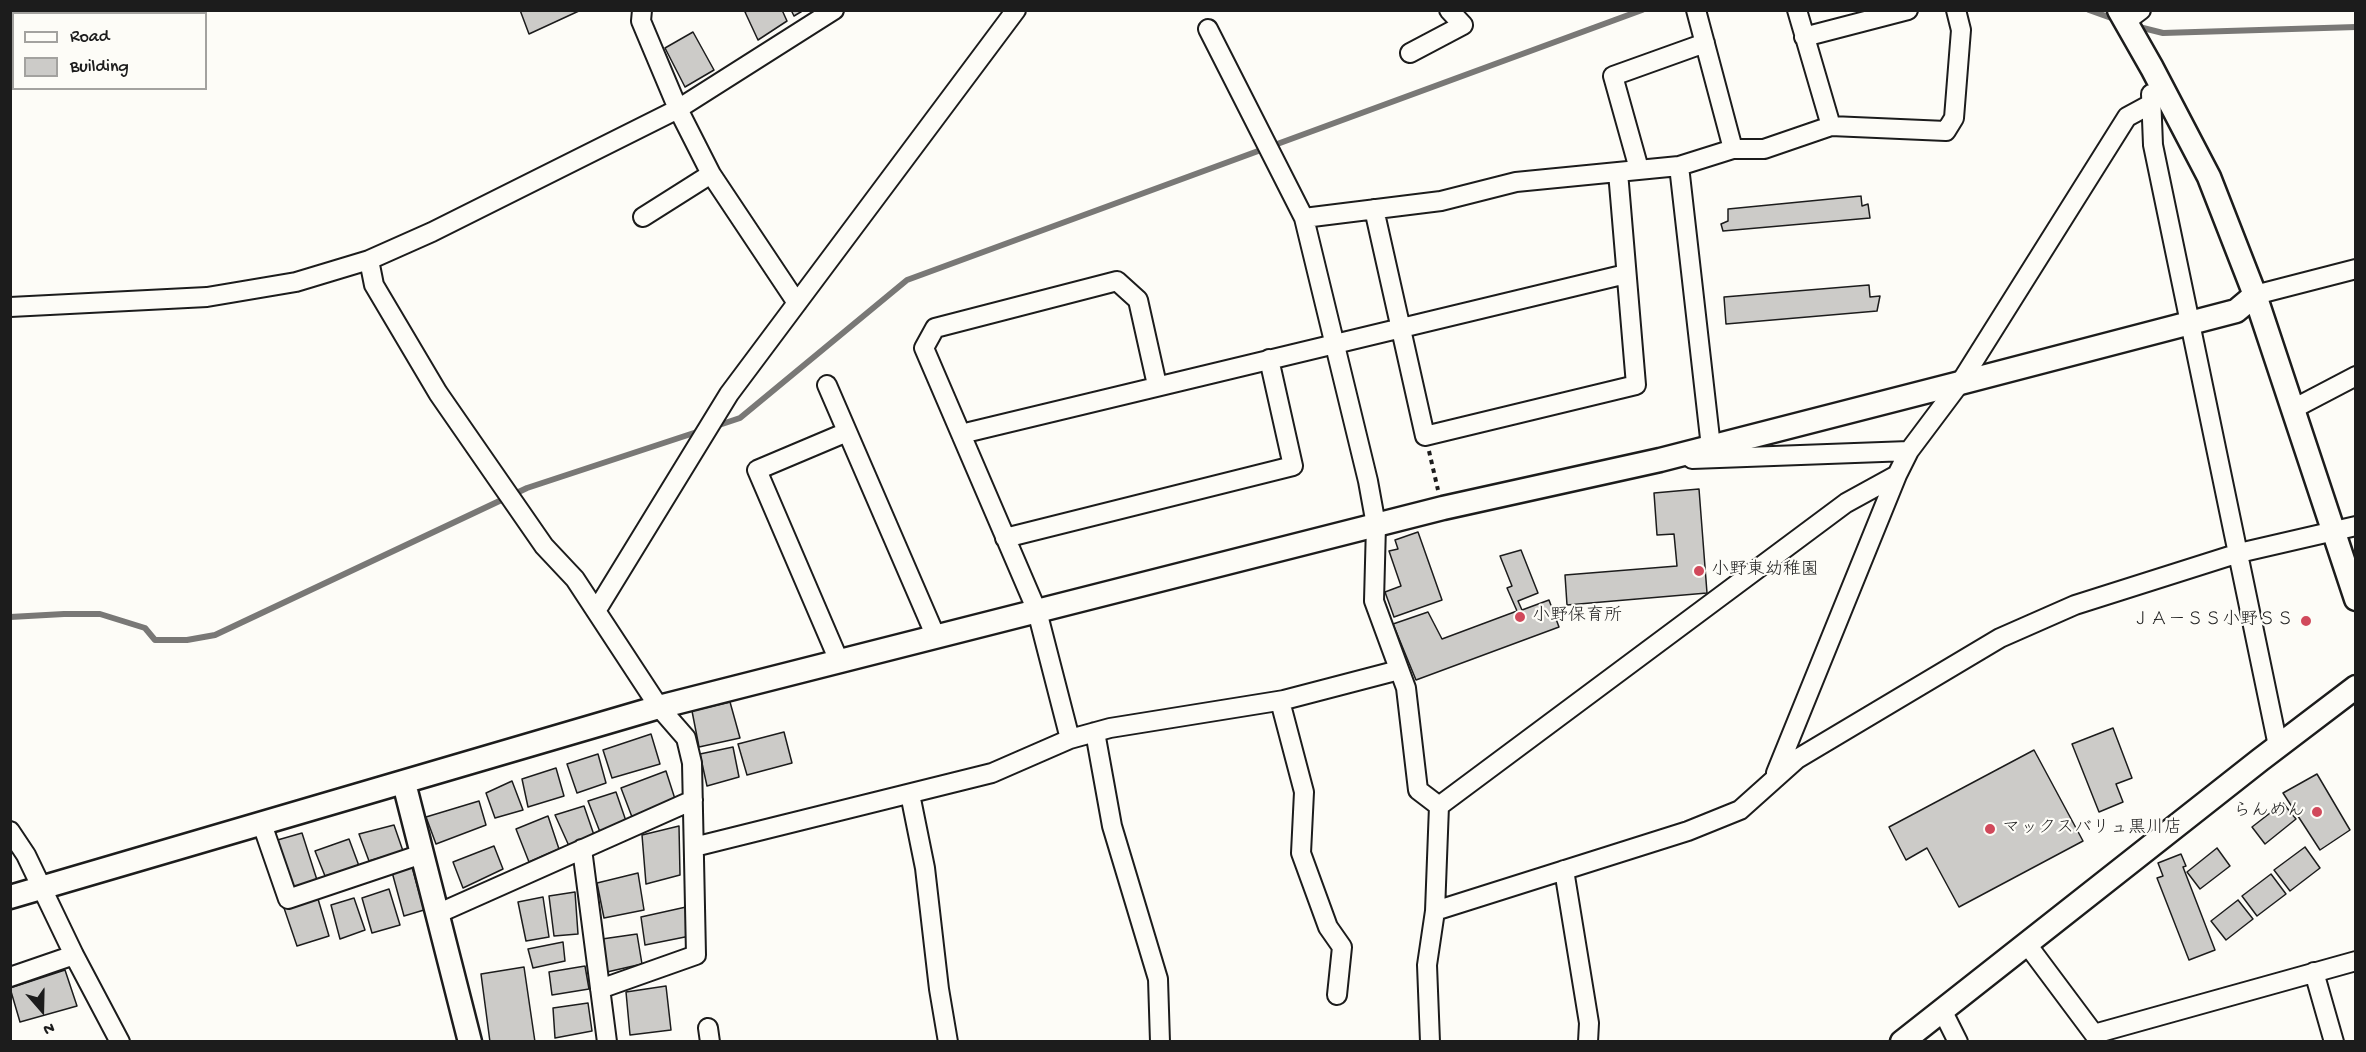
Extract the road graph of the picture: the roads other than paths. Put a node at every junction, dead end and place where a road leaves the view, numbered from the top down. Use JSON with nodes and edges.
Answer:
{"nodes":[{"id":1,"x":642,"y":10,"type":"edge"},
{"id":2,"x":834,"y":10,"type":"edge"},
{"id":3,"x":1016,"y":10,"type":"edge"},
{"id":4,"x":1449,"y":10,"type":"edge"},
{"id":5,"x":1696,"y":10,"type":"edge"},
{"id":6,"x":1797,"y":10,"type":"edge"},
{"id":7,"x":1908,"y":10,"type":"edge"},
{"id":8,"x":1956,"y":10,"type":"edge"},
{"id":9,"x":2128,"y":14,"type":"edge"},
{"id":10,"x":1208,"y":29,"type":"dead end"},
{"id":11,"x":1804,"y":37,"type":"junction"},
{"id":12,"x":1705,"y":44,"type":"junction"},
{"id":13,"x":1410,"y":53,"type":"dead end"},
{"id":14,"x":2152,"y":68,"type":"junction"},
{"id":15,"x":2151,"y":104,"type":"junction"},
{"id":16,"x":678,"y":109,"type":"junction"},
{"id":17,"x":1831,"y":126,"type":"junction"},
{"id":18,"x":1733,"y":149,"type":"junction"},
{"id":19,"x":1679,"y":166,"type":"junction"},
{"id":20,"x":1640,"y":169,"type":"junction"},
{"id":21,"x":1618,"y":172,"type":"junction"},
{"id":22,"x":711,"y":174,"type":"junction"},
{"id":23,"x":1374,"y":209,"type":"junction"},
{"id":24,"x":643,"y":217,"type":"dead end"},
{"id":25,"x":1304,"y":218,"type":"junction"},
{"id":26,"x":369,"y":260,"type":"junction"},
{"id":27,"x":2355,"y":269,"type":"edge"},
{"id":28,"x":1626,"y":274,"type":"junction"},
{"id":29,"x":2255,"y":295,"type":"junction"},
{"id":30,"x":797,"y":303,"type":"junction"},
{"id":31,"x":10,"y":307,"type":"edge"},
{"id":32,"x":2191,"y":323,"type":"junction"},
{"id":33,"x":1401,"y":328,"type":"junction"},
{"id":34,"x":1335,"y":343,"type":"junction"},
{"id":35,"x":1269,"y":359,"type":"junction"},
{"id":36,"x":2355,"y":375,"type":"edge"},
{"id":37,"x":1960,"y":383,"type":"junction"},
{"id":38,"x":827,"y":385,"type":"dead end"},
{"id":39,"x":1157,"y":386,"type":"junction"},
{"id":40,"x":2293,"y":409,"type":"junction"},
{"id":41,"x":847,"y":432,"type":"junction"},
{"id":42,"x":961,"y":434,"type":"junction"},
{"id":43,"x":1711,"y":447,"type":"junction"},
{"id":44,"x":1909,"y":451,"type":"junction"},
{"id":45,"x":1660,"y":460,"type":"junction"},
{"id":46,"x":1897,"y":475,"type":"junction"},
{"id":47,"x":1376,"y":525,"type":"junction"},
{"id":48,"x":2345,"y":529,"type":"edge"},
{"id":49,"x":1005,"y":538,"type":"junction"},
{"id":50,"x":2239,"y":553,"type":"junction"},
{"id":51,"x":2355,"y":599,"type":"edge"},
{"id":52,"x":596,"y":611,"type":"junction"},
{"id":53,"x":1037,"y":611,"type":"junction"},
{"id":54,"x":936,"y":637,"type":"junction"},
{"id":55,"x":839,"y":661,"type":"junction"},
{"id":56,"x":1399,"y":670,"type":"junction"},
{"id":57,"x":2355,"y":687,"type":"edge"},
{"id":58,"x":1280,"y":700,"type":"junction"},
{"id":59,"x":659,"y":707,"type":"junction"},
{"id":60,"x":1095,"y":732,"type":"junction"},
{"id":61,"x":1070,"y":739,"type":"junction"},
{"id":62,"x":2278,"y":746,"type":"junction"},
{"id":63,"x":1773,"y":780,"type":"junction"},
{"id":64,"x":404,"y":783,"type":"junction"},
{"id":65,"x":910,"y":794,"type":"junction"},
{"id":66,"x":693,"y":800,"type":"junction"},
{"id":67,"x":1439,"y":806,"type":"junction"},
{"id":68,"x":262,"y":824,"type":"junction"},
{"id":69,"x":10,"y":831,"type":"edge"},
{"id":70,"x":694,"y":847,"type":"junction"},
{"id":71,"x":582,"y":849,"type":"junction"},
{"id":72,"x":422,"y":854,"type":"junction"},
{"id":73,"x":1564,"y":870,"type":"junction"},
{"id":74,"x":41,"y":888,"type":"junction"},
{"id":75,"x":10,"y":897,"type":"edge"},
{"id":76,"x":1435,"y":911,"type":"junction"},
{"id":77,"x":437,"y":914,"type":"junction"},
{"id":78,"x":2026,"y":943,"type":"junction"},
{"id":79,"x":74,"y":955,"type":"junction"},
{"id":80,"x":2355,"y":961,"type":"edge"},
{"id":81,"x":2314,"y":972,"type":"junction"},
{"id":82,"x":10,"y":977,"type":"edge"},
{"id":83,"x":600,"y":989,"type":"junction"},
{"id":84,"x":1337,"y":995,"type":"dead end"},
{"id":85,"x":1942,"y":1010,"type":"junction"},
{"id":86,"x":2095,"y":1038,"type":"edge"},
{"id":87,"x":120,"y":1041,"type":"edge"},
{"id":88,"x":470,"y":1041,"type":"edge"},
{"id":89,"x":607,"y":1041,"type":"edge"},
{"id":90,"x":948,"y":1041,"type":"edge"},
{"id":91,"x":1160,"y":1041,"type":"edge"},
{"id":92,"x":1430,"y":1041,"type":"edge"},
{"id":93,"x":1588,"y":1041,"type":"edge"},
{"id":94,"x":1902,"y":1041,"type":"edge"},
{"id":95,"x":1958,"y":1041,"type":"edge"},
{"id":96,"x":2334,"y":1041,"type":"edge"}],
"edges":[{"from":1,"to":16,"type":"street"},
{"from":2,"to":16,"type":"street"},
{"from":3,"to":30,"type":"street"},
{"from":4,"to":13,"type":"street"},
{"from":5,"to":12,"type":"street"},
{"from":6,"to":11,"type":"street"},
{"from":7,"to":11,"type":"street"},
{"from":8,"to":17,"type":"street"},
{"from":9,"to":14,"type":"street"},
{"from":10,"to":25,"type":"street"},
{"from":11,"to":17,"type":"street"},
{"from":12,"to":18,"type":"street"},
{"from":12,"to":20,"type":"street"},
{"from":14,"to":15,"type":"street"},
{"from":14,"to":29,"type":"street"},
{"from":15,"to":32,"type":"street"},
{"from":15,"to":37,"type":"street"},
{"from":16,"to":22,"type":"street"},
{"from":16,"to":26,"type":"street"},
{"from":17,"to":18,"type":"street"},
{"from":18,"to":19,"type":"street"},
{"from":19,"to":20,"type":"street"},
{"from":19,"to":43,"type":"street"},
{"from":20,"to":21,"type":"street"},
{"from":21,"to":23,"type":"street"},
{"from":21,"to":28,"type":"street"},
{"from":22,"to":24,"type":"street"},
{"from":22,"to":30,"type":"street"},
{"from":23,"to":25,"type":"street"},
{"from":23,"to":33,"type":"street"},
{"from":25,"to":34,"type":"street"},
{"from":26,"to":31,"type":"street"},
{"from":26,"to":52,"type":"street"},
{"from":27,"to":29,"type":"street"},
{"from":28,"to":33,"type":"street"},
{"from":28,"to":33,"type":"street"},
{"from":29,"to":32,"type":"street"},
{"from":29,"to":40,"type":"street"},
{"from":30,"to":52,"type":"street"},
{"from":32,"to":37,"type":"street"},
{"from":32,"to":50,"type":"street"},
{"from":33,"to":34,"type":"street"},
{"from":34,"to":35,"type":"street"},
{"from":34,"to":47,"type":"street"},
{"from":35,"to":39,"type":"street"},
{"from":35,"to":49,"type":"street"},
{"from":36,"to":40,"type":"street"},
{"from":37,"to":43,"type":"street"},
{"from":37,"to":44,"type":"street"},
{"from":38,"to":41,"type":"street"},
{"from":39,"to":42,"type":"street"},
{"from":39,"to":42,"type":"street"},
{"from":40,"to":48,"type":"street"},
{"from":41,"to":54,"type":"street"},
{"from":41,"to":55,"type":"street"},
{"from":42,"to":49,"type":"street"},
{"from":43,"to":45,"type":"street"},
{"from":44,"to":45,"type":"street"},
{"from":44,"to":46,"type":"street"},
{"from":45,"to":47,"type":"street"},
{"from":46,"to":63,"type":"street"},
{"from":46,"to":67,"type":"street"},
{"from":47,"to":53,"type":"street"},
{"from":47,"to":56,"type":"street"},
{"from":48,"to":50,"type":"street"},
{"from":48,"to":51,"type":"street"},
{"from":49,"to":53,"type":"street"},
{"from":50,"to":62,"type":"street"},
{"from":50,"to":63,"type":"street"},
{"from":52,"to":59,"type":"street"},
{"from":53,"to":54,"type":"street"},
{"from":53,"to":61,"type":"street"},
{"from":54,"to":55,"type":"street"},
{"from":55,"to":59,"type":"street"},
{"from":56,"to":58,"type":"street"},
{"from":56,"to":67,"type":"street"},
{"from":57,"to":62,"type":"street"},
{"from":58,"to":60,"type":"street"},
{"from":58,"to":84,"type":"street"},
{"from":59,"to":64,"type":"street"},
{"from":59,"to":66,"type":"street"},
{"from":60,"to":61,"type":"street"},
{"from":60,"to":91,"type":"street"},
{"from":61,"to":65,"type":"street"},
{"from":62,"to":78,"type":"street"},
{"from":63,"to":73,"type":"street"},
{"from":64,"to":68,"type":"street"},
{"from":64,"to":72,"type":"street"},
{"from":65,"to":70,"type":"street"},
{"from":65,"to":90,"type":"street"},
{"from":66,"to":70,"type":"street"},
{"from":66,"to":71,"type":"street"},
{"from":67,"to":76,"type":"street"},
{"from":68,"to":72,"type":"street"},
{"from":68,"to":74,"type":"street"},
{"from":69,"to":74,"type":"street"},
{"from":70,"to":83,"type":"street"},
{"from":71,"to":77,"type":"street"},
{"from":71,"to":83,"type":"street"},
{"from":72,"to":77,"type":"street"},
{"from":73,"to":76,"type":"street"},
{"from":73,"to":93,"type":"street"},
{"from":74,"to":75,"type":"street"},
{"from":74,"to":79,"type":"street"},
{"from":76,"to":92,"type":"street"},
{"from":77,"to":88,"type":"street"},
{"from":78,"to":85,"type":"street"},
{"from":78,"to":86,"type":"street"},
{"from":79,"to":82,"type":"street"},
{"from":79,"to":87,"type":"street"},
{"from":80,"to":81,"type":"street"},
{"from":81,"to":86,"type":"street"},
{"from":81,"to":96,"type":"street"},
{"from":83,"to":89,"type":"street"},
{"from":85,"to":94,"type":"street"},
{"from":85,"to":95,"type":"street"}]}
